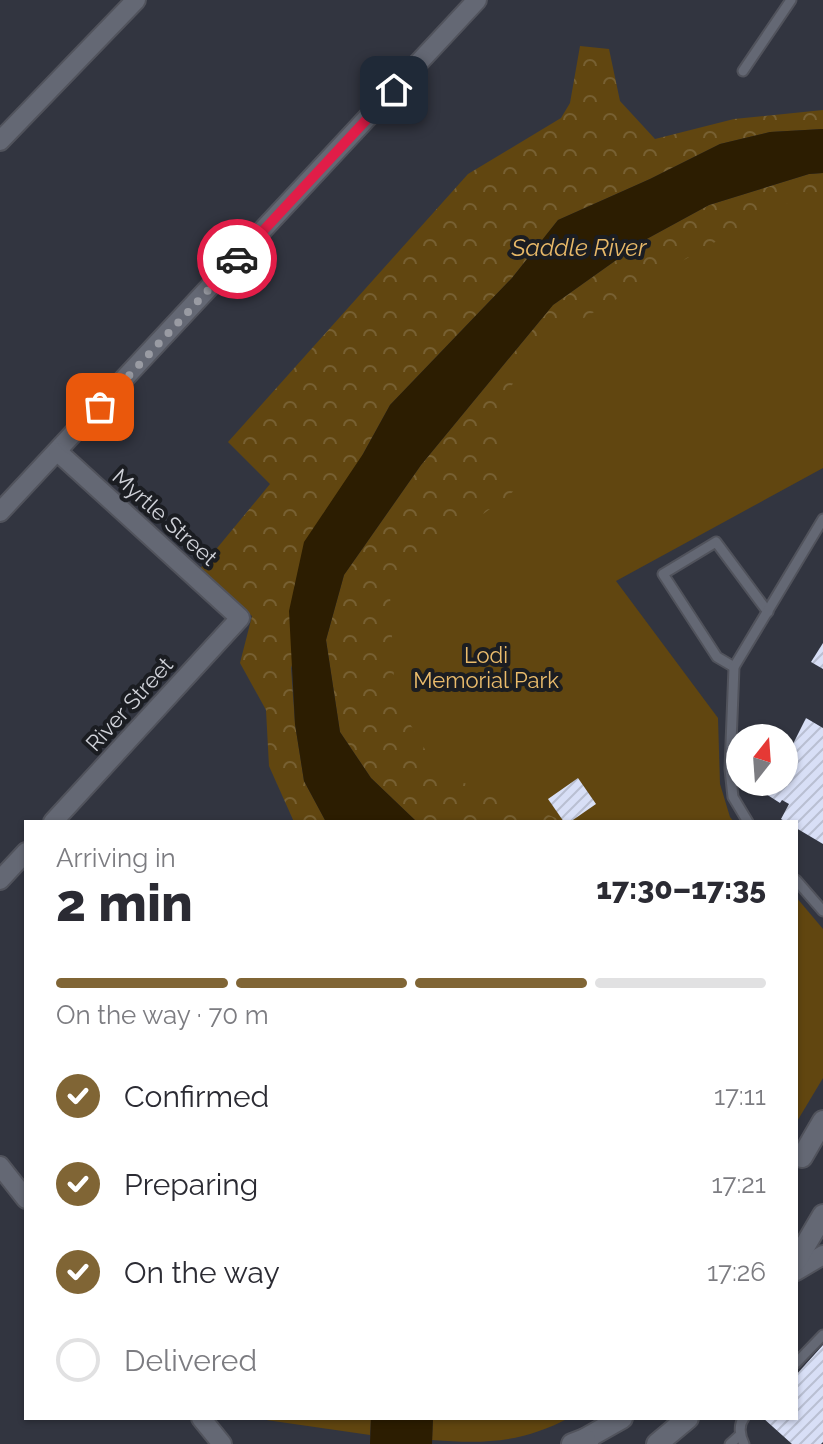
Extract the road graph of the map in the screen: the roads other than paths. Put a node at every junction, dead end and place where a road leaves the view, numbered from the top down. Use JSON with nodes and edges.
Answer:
{"nodes":[{"id":1,"x":136,"y":0,"type":"edge"},
{"id":2,"x":477,"y":0,"type":"edge"},
{"id":3,"x":791,"y":0,"type":"edge"},
{"id":4,"x":743,"y":71,"type":"dead end"},
{"id":5,"x":0,"y":141,"type":"edge"},
{"id":6,"x":58,"y":452,"type":"junction"},
{"id":7,"x":0,"y":512,"type":"edge"},
{"id":8,"x":823,"y":519,"type":"edge"},
{"id":9,"x":768,"y":612,"type":"junction"},
{"id":10,"x":240,"y":618,"type":"joint"},
{"id":11,"x":734,"y":667,"type":"junction"},
{"id":12,"x":55,"y":820,"type":"edge"},
{"id":13,"x":747,"y":820,"type":"edge"},
{"id":14,"x":24,"y":854,"type":"edge"},
{"id":15,"x":0,"y":880,"type":"edge"},
{"id":16,"x":798,"y":882,"type":"edge"},
{"id":17,"x":823,"y":911,"type":"edge"},
{"id":18,"x":823,"y":1121,"type":"edge"},
{"id":19,"x":799,"y":1162,"type":"edge"},
{"id":20,"x":0,"y":1166,"type":"edge"},
{"id":21,"x":24,"y":1196,"type":"edge"},
{"id":22,"x":823,"y":1215,"type":"edge"},
{"id":23,"x":823,"y":1255,"type":"edge"},
{"id":24,"x":798,"y":1258,"type":"edge"},
{"id":25,"x":798,"y":1270,"type":"edge"},
{"id":26,"x":823,"y":1335,"type":"edge"},
{"id":27,"x":798,"y":1361,"type":"edge"},
{"id":28,"x":203,"y":1420,"type":"edge"},
{"id":29,"x":619,"y":1420,"type":"edge"},
{"id":30,"x":686,"y":1420,"type":"edge"},
{"id":31,"x":742,"y":1439,"type":"edge"},
{"id":32,"x":582,"y":1442,"type":"edge"},
{"id":33,"x":222,"y":1444,"type":"edge"},
{"id":34,"x":657,"y":1444,"type":"edge"},
{"id":35,"x":730,"y":1444,"type":"edge"}],
"edges":[{"from":1,"to":5,"type":"street"},
{"from":2,"to":6,"type":"street"},
{"from":3,"to":4,"type":"lane"},
{"from":6,"to":7,"type":"street"},
{"from":6,"to":10,"type":"street","name":"Myrtle Street"},
{"from":8,"to":9,"type":"lane"},
{"from":9,"to":11,"type":"lane"},
{"from":9,"to":11,"type":"lane"},
{"from":10,"to":12,"type":"street","name":"River Street"},
{"from":11,"to":13,"type":"lane"},
{"from":14,"to":15,"type":"street"},
{"from":16,"to":17,"type":"lane"},
{"from":18,"to":19,"type":"main road"},
{"from":20,"to":21,"type":"street"},
{"from":22,"to":24,"type":"main road"},
{"from":23,"to":25,"type":"street"},
{"from":26,"to":27,"type":"lane"},
{"from":28,"to":33,"type":"street"},
{"from":29,"to":32,"type":"main road"},
{"from":30,"to":34,"type":"main road"},
{"from":31,"to":35,"type":"lane"}]}
